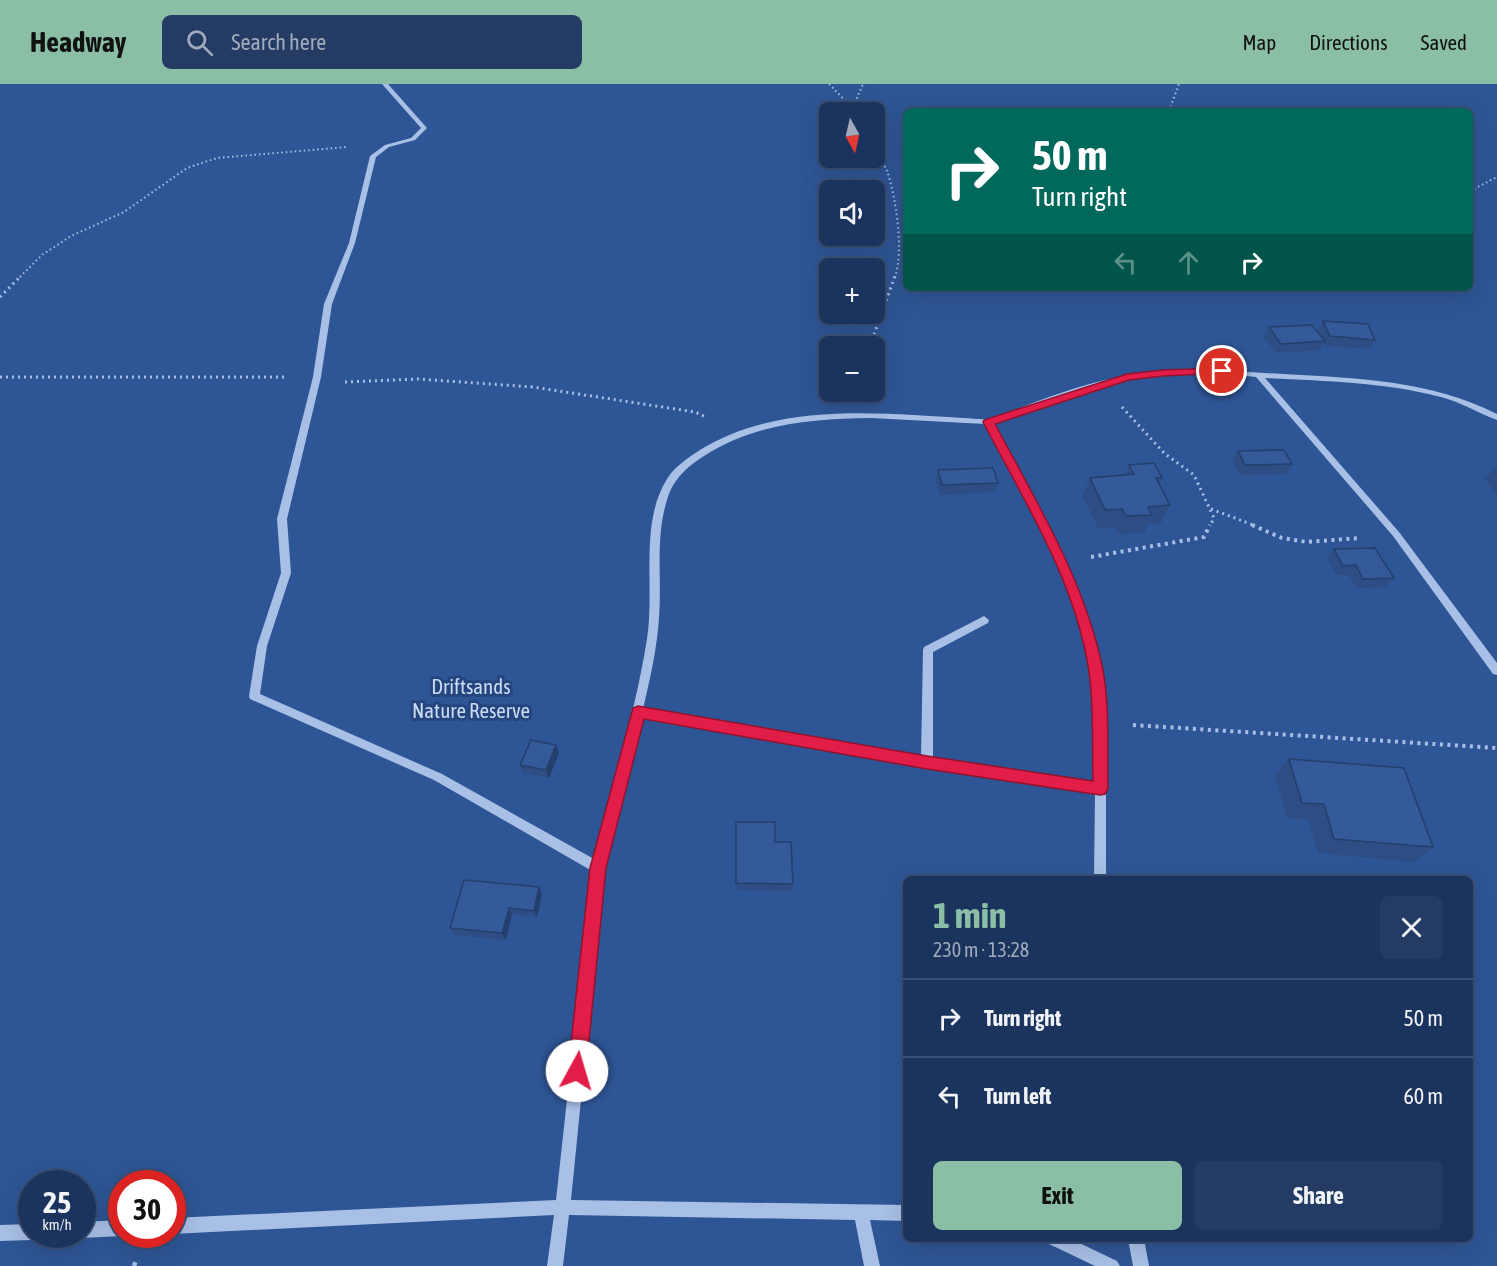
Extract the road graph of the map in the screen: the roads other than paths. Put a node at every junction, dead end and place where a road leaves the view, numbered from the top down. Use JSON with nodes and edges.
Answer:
{"nodes":[{"id":1,"x":385,"y":84,"type":"edge"},
{"id":2,"x":1258,"y":375,"type":"junction"},
{"id":3,"x":1497,"y":417,"type":"edge"},
{"id":4,"x":988,"y":422,"type":"junction"},
{"id":5,"x":984,"y":620,"type":"dead end"},
{"id":6,"x":1497,"y":671,"type":"edge"},
{"id":7,"x":638,"y":712,"type":"junction"},
{"id":8,"x":927,"y":763,"type":"junction"},
{"id":9,"x":1100,"y":789,"type":"junction"},
{"id":10,"x":598,"y":868,"type":"junction"},
{"id":11,"x":1100,"y":876,"type":"edge"},
{"id":12,"x":563,"y":1207,"type":"junction"},
{"id":13,"x":861,"y":1211,"type":"junction"},
{"id":14,"x":903,"y":1213,"type":"edge"},
{"id":15,"x":186,"y":1225,"type":"edge"},
{"id":16,"x":18,"y":1232,"type":"edge"},
{"id":17,"x":0,"y":1233,"type":"edge"},
{"id":18,"x":1060,"y":1242,"type":"edge"},
{"id":19,"x":1137,"y":1242,"type":"edge"},
{"id":20,"x":555,"y":1266,"type":"edge"},
{"id":21,"x":872,"y":1266,"type":"edge"},
{"id":22,"x":1112,"y":1266,"type":"edge"},
{"id":23,"x":1141,"y":1266,"type":"edge"}],
"edges":[{"from":1,"to":10,"type":"street"},
{"from":2,"to":3,"type":"street"},
{"from":2,"to":4,"type":"street"},
{"from":2,"to":6,"type":"street"},
{"from":4,"to":7,"type":"street"},
{"from":4,"to":9,"type":"street"},
{"from":5,"to":8,"type":"street"},
{"from":7,"to":8,"type":"street"},
{"from":7,"to":10,"type":"street"},
{"from":8,"to":9,"type":"street"},
{"from":9,"to":11,"type":"street"},
{"from":10,"to":12,"type":"street"},
{"from":12,"to":13,"type":"street"},
{"from":12,"to":15,"type":"street"},
{"from":12,"to":20,"type":"street"},
{"from":13,"to":14,"type":"street"},
{"from":13,"to":21,"type":"street"},
{"from":16,"to":17,"type":"street"},
{"from":18,"to":22,"type":"street"},
{"from":19,"to":23,"type":"street"}]}
